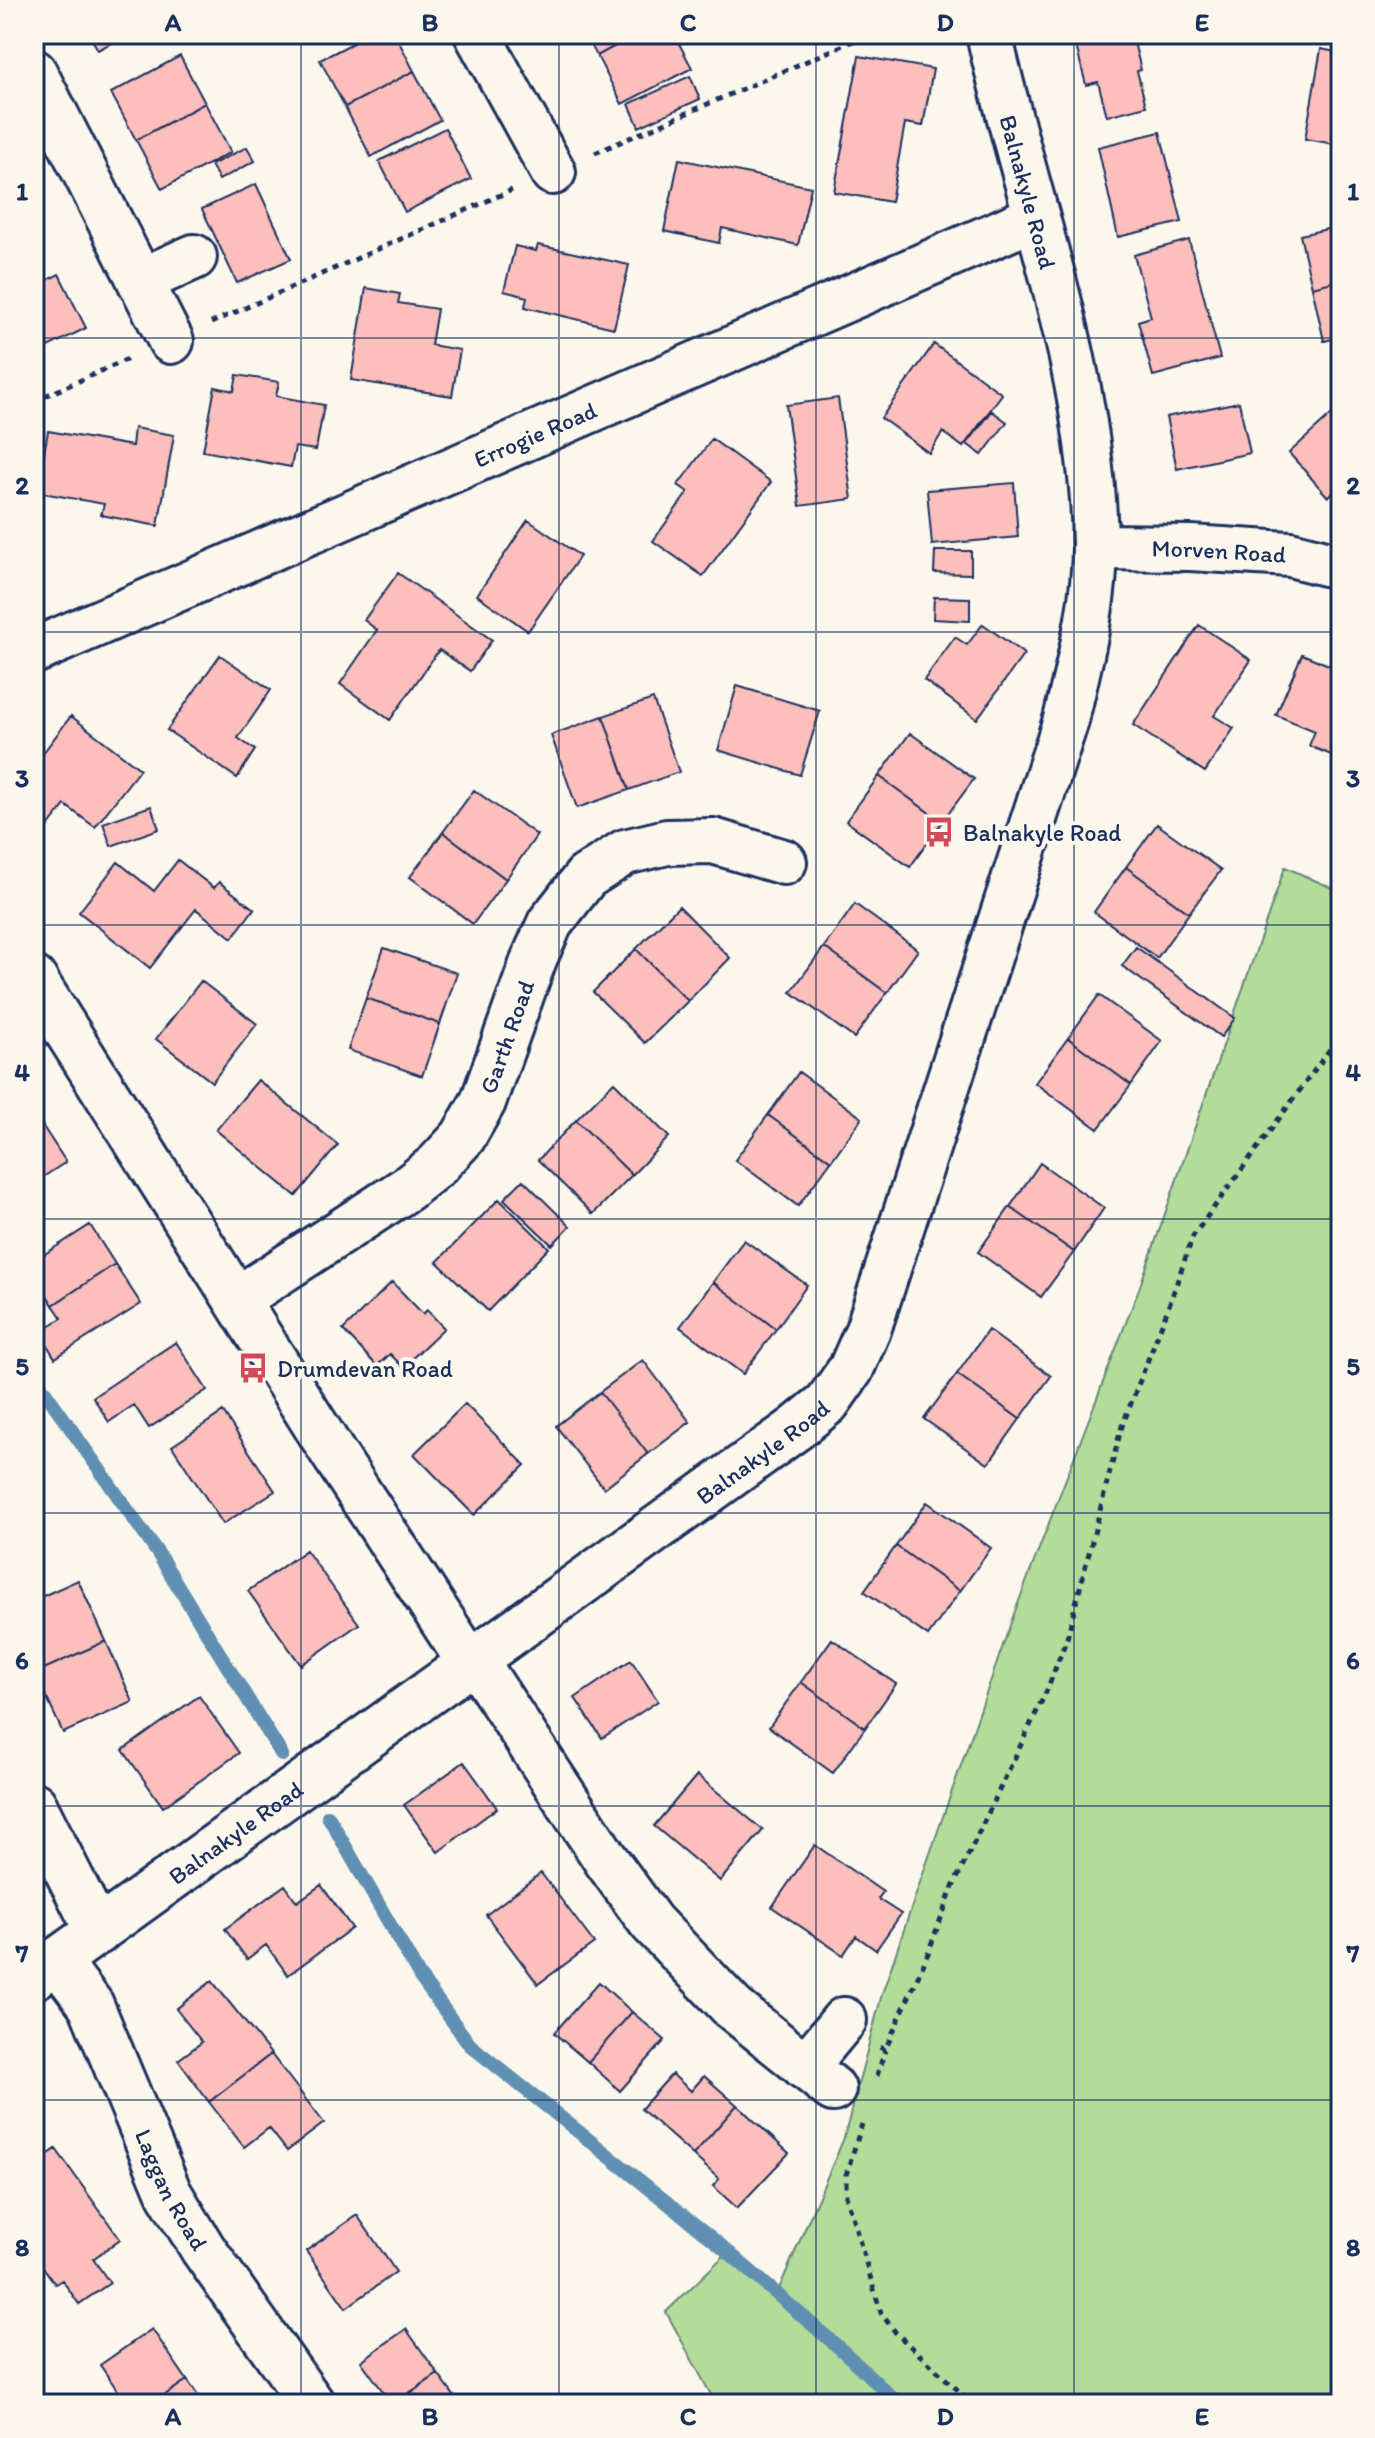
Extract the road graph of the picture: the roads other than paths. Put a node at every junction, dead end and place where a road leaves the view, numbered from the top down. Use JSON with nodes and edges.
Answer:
{"nodes":[{"id":1,"x":477,"y":34,"type":"edge"},
{"id":2,"x":989,"y":34,"type":"edge"},
{"id":3,"x":34,"y":72,"type":"edge"},
{"id":4,"x":553,"y":172,"type":"road end"},
{"id":5,"x":1036,"y":217,"type":"junction"},
{"id":6,"x":194,"y":257,"type":"dead end"},
{"id":7,"x":140,"y":281,"type":"junction"},
{"id":8,"x":171,"y":341,"type":"road end"},
{"id":9,"x":1095,"y":547,"type":"junction"},
{"id":10,"x":1341,"y":567,"type":"edge"},
{"id":11,"x":34,"y":651,"type":"edge"},
{"id":12,"x":784,"y":862,"type":"dead end"},
{"id":13,"x":34,"y":979,"type":"edge"},
{"id":14,"x":238,"y":1299,"type":"junction"},
{"id":15,"x":472,"y":1662,"type":"junction"},
{"id":16,"x":34,"y":1805,"type":"edge"},
{"id":17,"x":98,"y":1932,"type":"junction"},
{"id":18,"x":46,"y":1969,"type":"edge"},
{"id":19,"x":844,"y":2020,"type":"road end"},
{"id":20,"x":312,"y":2404,"type":"edge"}],
"edges":[{"from":1,"to":4,"type":"street"},
{"from":2,"to":5,"type":"street","name":"Balnakyle Road"},
{"from":3,"to":7,"type":"street"},
{"from":5,"to":9,"type":"street","name":"Balnakyle Road"},
{"from":5,"to":11,"type":"street","name":"Errogie Road"},
{"from":6,"to":7,"type":"street"},
{"from":7,"to":8,"type":"street"},
{"from":9,"to":10,"type":"street","name":"Morven Road"},
{"from":9,"to":15,"type":"street","name":"Balnakyle Road"},
{"from":12,"to":14,"type":"street","name":"Garth Road"},
{"from":13,"to":14,"type":"street"},
{"from":14,"to":15,"type":"street"},
{"from":15,"to":17,"type":"street","name":"Balnakyle Road"},
{"from":15,"to":19,"type":"street"},
{"from":16,"to":17,"type":"street"},
{"from":17,"to":18,"type":"street","name":"Balnakyle Road"},
{"from":18,"to":20,"type":"street","name":"Laggan Road"}]}
